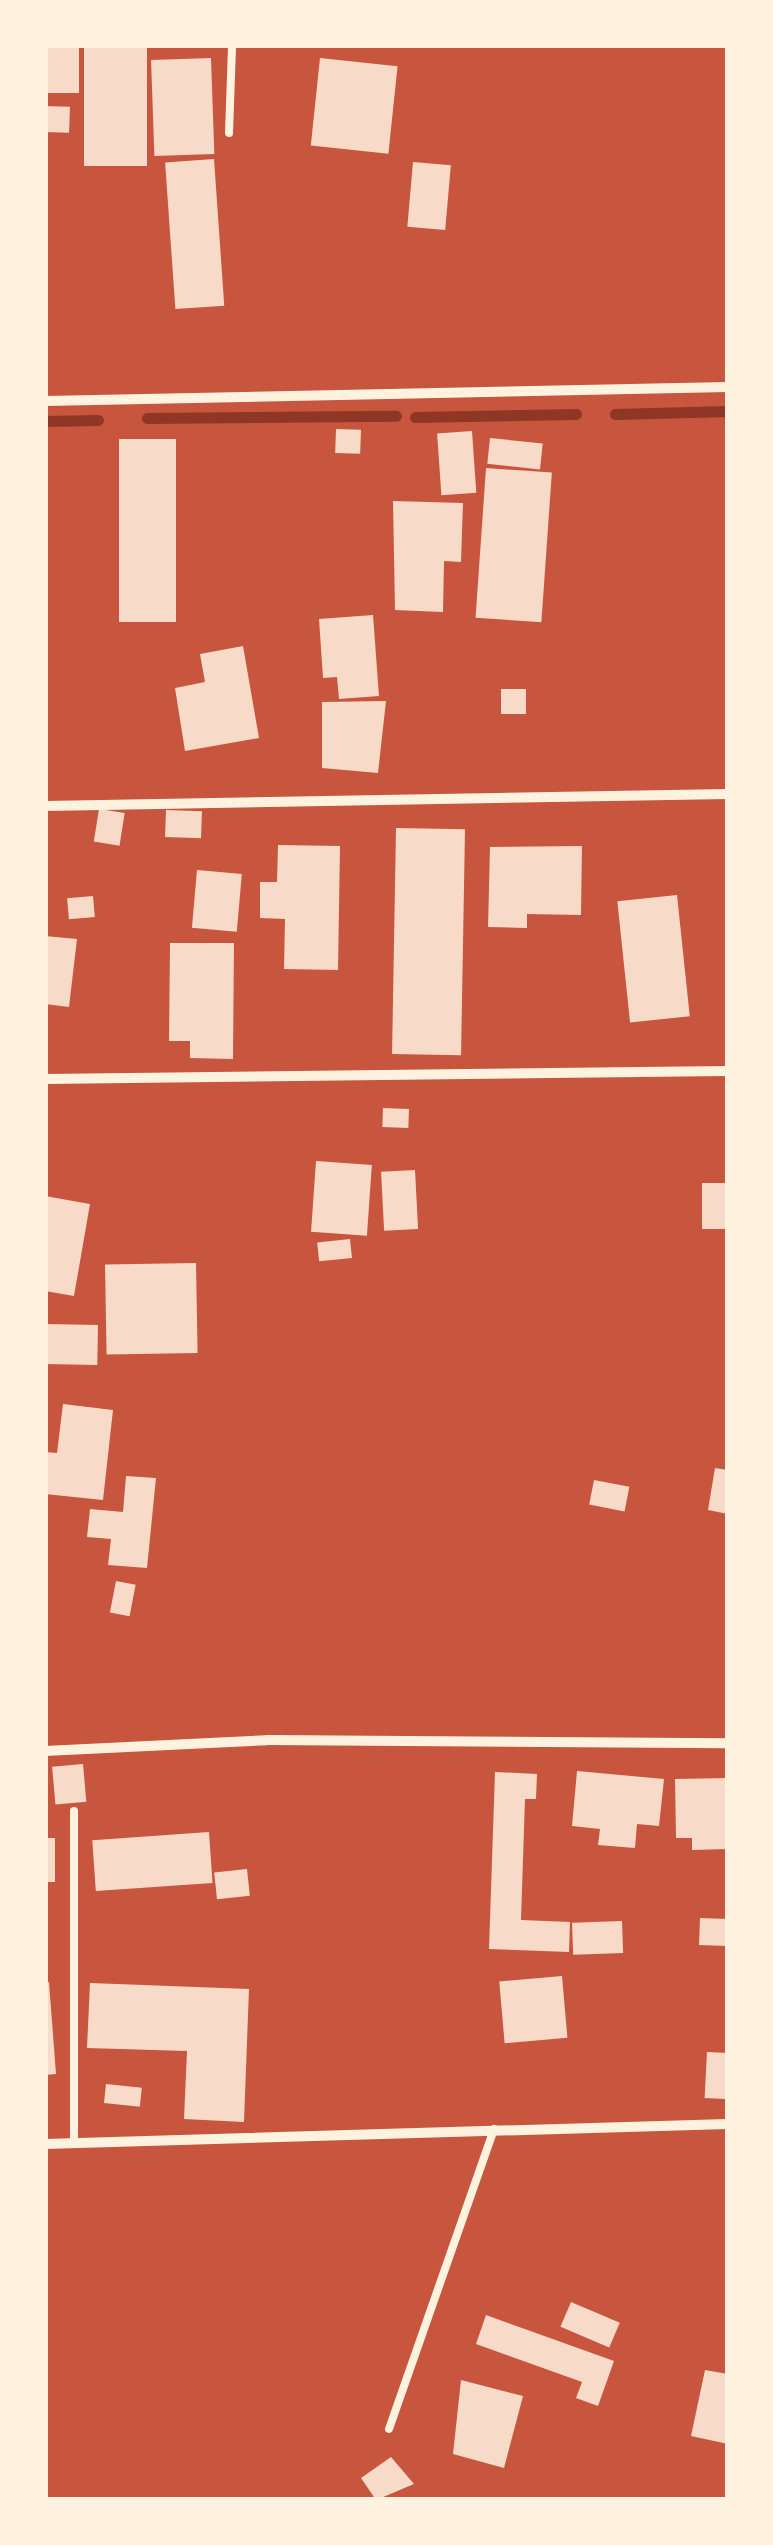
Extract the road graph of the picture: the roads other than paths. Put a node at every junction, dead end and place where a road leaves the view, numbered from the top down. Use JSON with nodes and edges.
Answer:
{"nodes":[{"id":1,"x":232,"y":45,"type":"edge"},
{"id":2,"x":230,"y":133,"type":"dead end"},
{"id":3,"x":728,"y":387,"type":"edge"},
{"id":4,"x":45,"y":402,"type":"edge"},
{"id":5,"x":728,"y":794,"type":"edge"},
{"id":6,"x":45,"y":806,"type":"edge"},
{"id":7,"x":728,"y":1072,"type":"edge"},
{"id":8,"x":45,"y":1080,"type":"edge"},
{"id":9,"x":728,"y":1743,"type":"edge"},
{"id":10,"x":45,"y":1751,"type":"edge"},
{"id":11,"x":74,"y":1810,"type":"dead end"},
{"id":12,"x":728,"y":2124,"type":"edge"},
{"id":13,"x":494,"y":2129,"type":"junction"},
{"id":14,"x":74,"y":2143,"type":"junction"},
{"id":15,"x":45,"y":2144,"type":"edge"},
{"id":16,"x":389,"y":2429,"type":"dead end"}],
"edges":[{"from":1,"to":2,"type":"lane"},
{"from":3,"to":4,"type":"street"},
{"from":5,"to":6,"type":"street"},
{"from":7,"to":8,"type":"street"},
{"from":9,"to":10,"type":"street"},
{"from":11,"to":14,"type":"lane"},
{"from":12,"to":13,"type":"street"},
{"from":13,"to":14,"type":"street"},
{"from":13,"to":16,"type":"lane"},
{"from":14,"to":15,"type":"street"}]}
